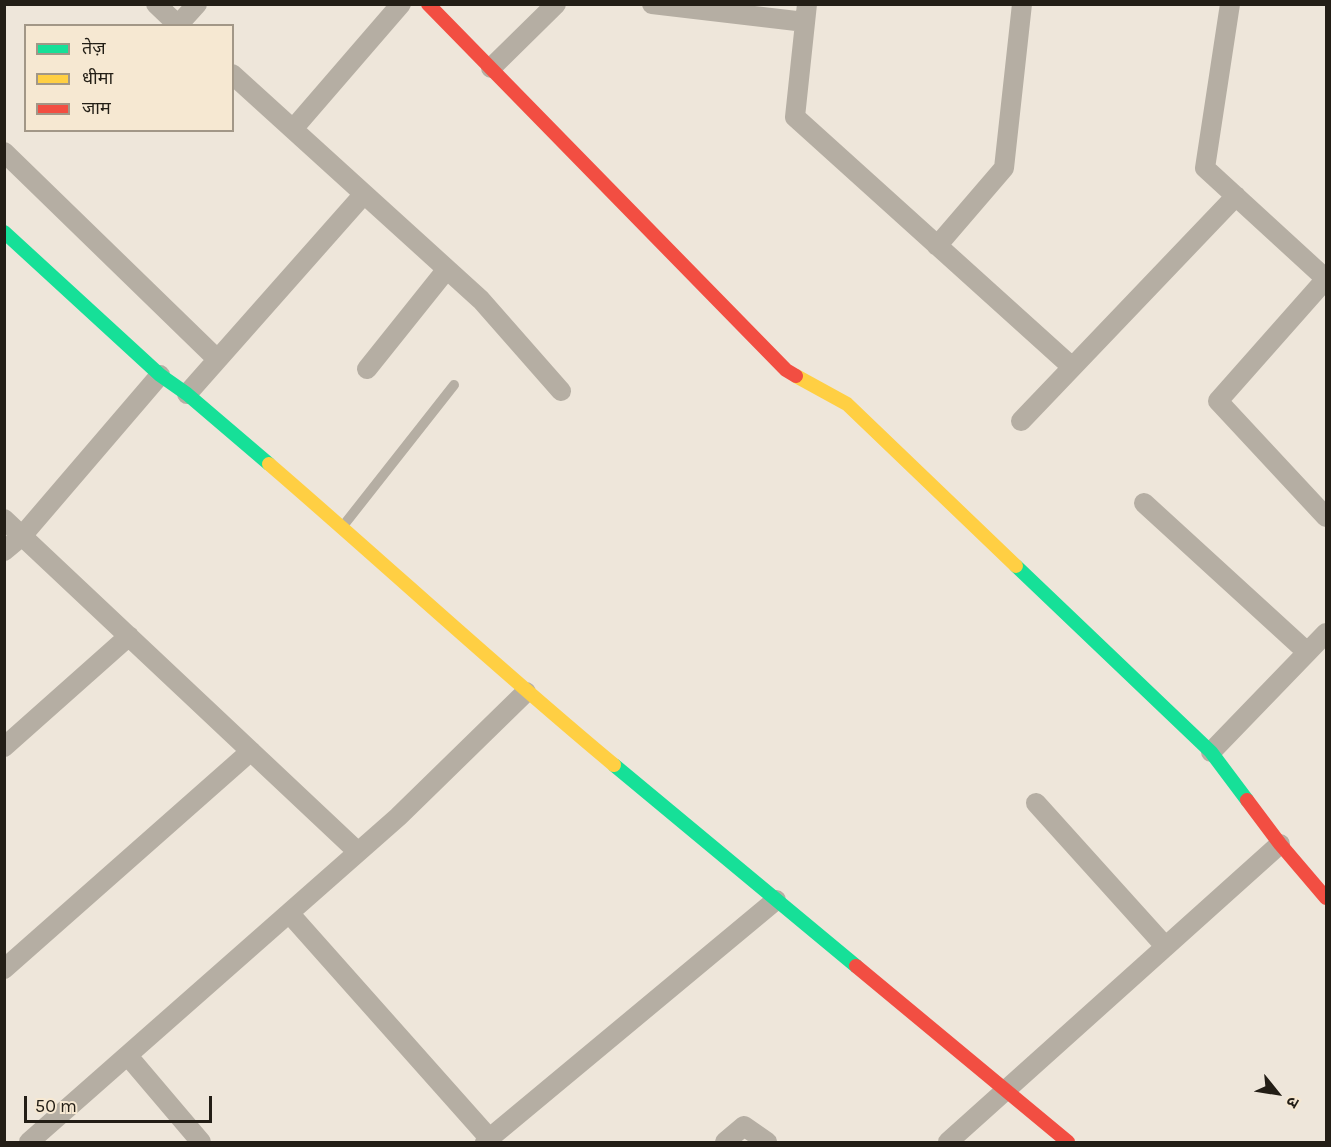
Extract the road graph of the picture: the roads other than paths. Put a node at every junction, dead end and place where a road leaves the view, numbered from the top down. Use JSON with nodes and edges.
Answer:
{"nodes":[{"id":1,"x":156,"y":4,"type":"edge"},
{"id":2,"x":197,"y":4,"type":"edge"},
{"id":3,"x":401,"y":4,"type":"edge"},
{"id":4,"x":429,"y":4,"type":"edge"},
{"id":5,"x":556,"y":4,"type":"edge"},
{"id":6,"x":652,"y":4,"type":"edge"},
{"id":7,"x":1022,"y":4,"type":"edge"},
{"id":8,"x":1230,"y":4,"type":"edge"},
{"id":9,"x":806,"y":13,"type":"edge"},
{"id":10,"x":178,"y":24,"type":"edge"},
{"id":11,"x":180,"y":24,"type":"edge"},
{"id":12,"x":491,"y":68,"type":"junction"},
{"id":13,"x":234,"y":76,"type":"edge"},
{"id":14,"x":292,"y":129,"type":"junction"},
{"id":15,"x":4,"y":152,"type":"edge"},
{"id":16,"x":364,"y":194,"type":"junction"},
{"id":17,"x":1236,"y":196,"type":"junction"},
{"id":18,"x":4,"y":232,"type":"edge"},
{"id":19,"x":937,"y":246,"type":"junction"},
{"id":20,"x":447,"y":269,"type":"junction"},
{"id":21,"x":1326,"y":279,"type":"edge"},
{"id":22,"x":217,"y":359,"type":"junction"},
{"id":23,"x":1072,"y":367,"type":"junction"},
{"id":24,"x":368,"y":369,"type":"dead end"},
{"id":25,"x":160,"y":375,"type":"junction"},
{"id":26,"x":454,"y":385,"type":"dead end"},
{"id":27,"x":561,"y":392,"type":"dead end"},
{"id":28,"x":187,"y":394,"type":"junction"},
{"id":29,"x":1021,"y":421,"type":"dead end"},
{"id":30,"x":1144,"y":503,"type":"dead end"},
{"id":31,"x":1326,"y":517,"type":"edge"},
{"id":32,"x":4,"y":519,"type":"edge"},
{"id":33,"x":342,"y":527,"type":"junction"},
{"id":34,"x":22,"y":536,"type":"junction"},
{"id":35,"x":4,"y":551,"type":"edge"},
{"id":36,"x":1326,"y":633,"type":"edge"},
{"id":37,"x":129,"y":636,"type":"junction"},
{"id":38,"x":1307,"y":652,"type":"junction"},
{"id":39,"x":526,"y":692,"type":"junction"},
{"id":40,"x":4,"y":747,"type":"edge"},
{"id":41,"x":251,"y":751,"type":"junction"},
{"id":42,"x":1211,"y":752,"type":"junction"},
{"id":43,"x":1036,"y":803,"type":"dead end"},
{"id":44,"x":1280,"y":844,"type":"junction"},
{"id":45,"x":358,"y":852,"type":"junction"},
{"id":46,"x":1326,"y":898,"type":"edge"},
{"id":47,"x":776,"y":900,"type":"junction"},
{"id":48,"x":289,"y":913,"type":"junction"},
{"id":49,"x":1166,"y":946,"type":"junction"},
{"id":50,"x":4,"y":969,"type":"edge"},
{"id":51,"x":128,"y":1056,"type":"junction"},
{"id":52,"x":1004,"y":1091,"type":"junction"},
{"id":53,"x":488,"y":1141,"type":"edge"},
{"id":54,"x":29,"y":1143,"type":"edge"},
{"id":55,"x":201,"y":1143,"type":"edge"},
{"id":56,"x":725,"y":1143,"type":"edge"},
{"id":57,"x":767,"y":1143,"type":"edge"},
{"id":58,"x":948,"y":1143,"type":"edge"},
{"id":59,"x":1068,"y":1143,"type":"edge"}],
"edges":[{"from":1,"to":10,"type":"street"},
{"from":2,"to":11,"type":"street"},
{"from":3,"to":14,"type":"street"},
{"from":4,"to":12,"type":"street"},
{"from":5,"to":12,"type":"street"},
{"from":6,"to":9,"type":"street"},
{"from":7,"to":19,"type":"street"},
{"from":8,"to":17,"type":"street"},
{"from":9,"to":19,"type":"street"},
{"from":12,"to":42,"type":"street"},
{"from":13,"to":14,"type":"street"},
{"from":14,"to":16,"type":"street"},
{"from":15,"to":22,"type":"street"},
{"from":16,"to":20,"type":"street"},
{"from":16,"to":22,"type":"street"},
{"from":17,"to":21,"type":"street"},
{"from":17,"to":23,"type":"street"},
{"from":18,"to":25,"type":"street"},
{"from":19,"to":23,"type":"street"},
{"from":20,"to":24,"type":"street"},
{"from":20,"to":27,"type":"street"},
{"from":21,"to":31,"type":"street"},
{"from":22,"to":28,"type":"street"},
{"from":23,"to":29,"type":"street"},
{"from":25,"to":28,"type":"street"},
{"from":25,"to":34,"type":"street"},
{"from":26,"to":33,"type":"lane"},
{"from":28,"to":33,"type":"street"},
{"from":30,"to":38,"type":"street"},
{"from":32,"to":34,"type":"street"},
{"from":33,"to":39,"type":"street"},
{"from":34,"to":35,"type":"street"},
{"from":34,"to":37,"type":"street"},
{"from":36,"to":38,"type":"street"},
{"from":37,"to":40,"type":"street"},
{"from":37,"to":41,"type":"street"},
{"from":38,"to":42,"type":"street"},
{"from":39,"to":45,"type":"street"},
{"from":39,"to":47,"type":"street"},
{"from":41,"to":45,"type":"street"},
{"from":41,"to":50,"type":"street"},
{"from":42,"to":44,"type":"street"},
{"from":43,"to":49,"type":"street"},
{"from":44,"to":46,"type":"street"},
{"from":44,"to":49,"type":"street"},
{"from":45,"to":48,"type":"street"},
{"from":47,"to":52,"type":"street"},
{"from":47,"to":53,"type":"street"},
{"from":48,"to":51,"type":"street"},
{"from":48,"to":53,"type":"street"},
{"from":49,"to":52,"type":"street"},
{"from":51,"to":54,"type":"street"},
{"from":51,"to":55,"type":"street"},
{"from":52,"to":58,"type":"street"},
{"from":52,"to":59,"type":"street"},
{"from":56,"to":57,"type":"street"}]}
